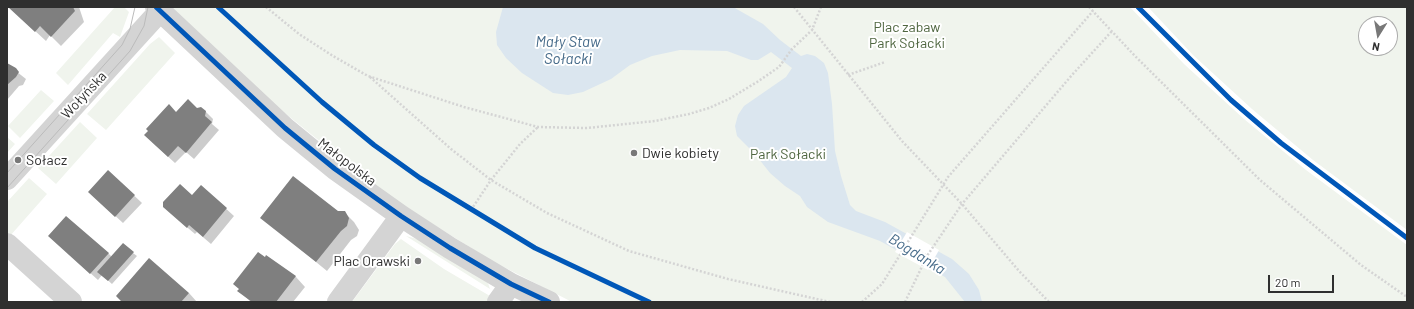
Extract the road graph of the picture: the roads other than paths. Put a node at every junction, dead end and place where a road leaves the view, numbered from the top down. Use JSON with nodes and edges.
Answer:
{"nodes":[{"id":1,"x":158,"y":9,"type":"edge"},
{"id":2,"x":7,"y":179,"type":"edge"},
{"id":3,"x":400,"y":216,"type":"junction"},
{"id":4,"x":7,"y":244,"type":"edge"},
{"id":5,"x":511,"y":284,"type":"junction"},
{"id":6,"x":71,"y":302,"type":"edge"},
{"id":7,"x":338,"y":302,"type":"edge"},
{"id":8,"x":498,"y":302,"type":"edge"},
{"id":9,"x":549,"y":302,"type":"edge"}],
"edges":[{"from":1,"to":2,"type":"street","name":"Wołyńska"},
{"from":1,"to":3,"type":"street","name":"Małopolska"},
{"from":3,"to":5,"type":"street","name":"Małopolska"},
{"from":3,"to":7,"type":"street"},
{"from":4,"to":6,"type":"street"},
{"from":5,"to":8,"type":"street"},
{"from":5,"to":9,"type":"street","name":"Małopolska"}]}
